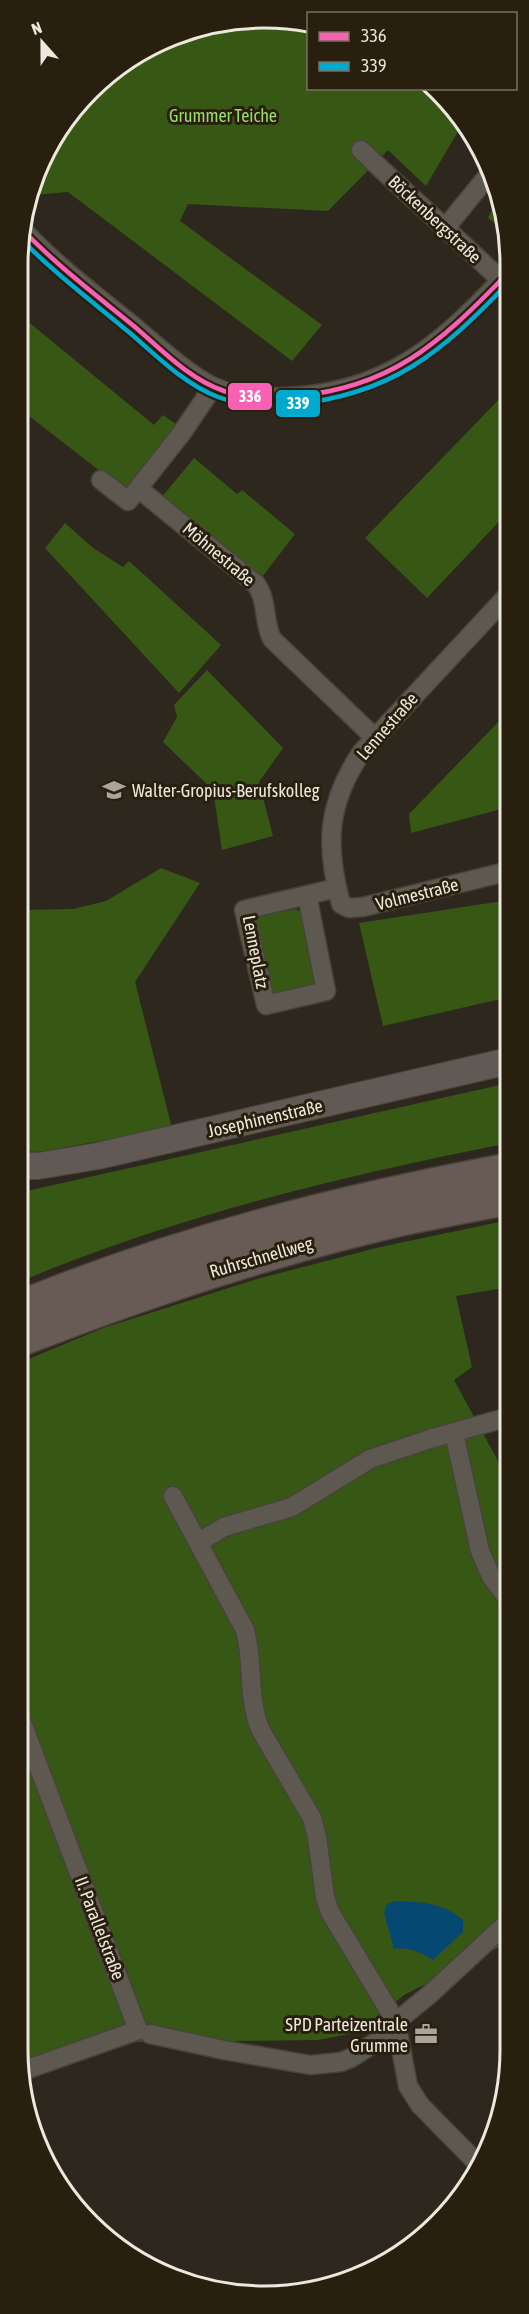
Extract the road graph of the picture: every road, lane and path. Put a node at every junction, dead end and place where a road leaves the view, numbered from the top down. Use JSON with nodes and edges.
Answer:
{"nodes":[{"id":1,"x":361,"y":150,"type":"dead end"},
{"id":2,"x":485,"y":180,"type":"edge"},
{"id":3,"x":446,"y":227,"type":"junction"},
{"id":4,"x":31,"y":237,"type":"edge"},
{"id":5,"x":500,"y":279,"type":"edge"},
{"id":6,"x":500,"y":288,"type":"edge"},
{"id":7,"x":213,"y":387,"type":"junction"},
{"id":8,"x":101,"y":480,"type":"dead end"},
{"id":9,"x":139,"y":489,"type":"junction"},
{"id":10,"x":500,"y":604,"type":"edge"},
{"id":11,"x":374,"y":737,"type":"junction"},
{"id":12,"x":500,"y":873,"type":"edge"},
{"id":13,"x":337,"y":888,"type":"junction"},
{"id":14,"x":307,"y":895,"type":"junction"},
{"id":15,"x":500,"y":1063,"type":"edge"},
{"id":16,"x":28,"y":1166,"type":"edge"},
{"id":17,"x":500,"y":1172,"type":"edge"},
{"id":18,"x":500,"y":1200,"type":"edge"},
{"id":19,"x":28,"y":1305,"type":"edge"},
{"id":20,"x":28,"y":1337,"type":"edge"},
{"id":21,"x":500,"y":1418,"type":"edge"},
{"id":22,"x":454,"y":1433,"type":"junction"},
{"id":23,"x":173,"y":1496,"type":"dead end"},
{"id":24,"x":199,"y":1542,"type":"junction"},
{"id":25,"x":500,"y":1588,"type":"edge"},
{"id":26,"x":28,"y":1738,"type":"edge"},
{"id":27,"x":500,"y":1930,"type":"edge"},
{"id":28,"x":396,"y":2022,"type":"junction"},
{"id":29,"x":150,"y":2034,"type":"dead end"},
{"id":30,"x":29,"y":2068,"type":"edge"},
{"id":31,"x":473,"y":2159,"type":"edge"}],
"edges":[{"from":1,"to":3,"type":"street","name":"Böckenbergstraße"},
{"from":2,"to":3,"type":"street"},
{"from":3,"to":5,"type":"street","name":"Böckenbergstraße"},
{"from":4,"to":7,"type":"street"},
{"from":6,"to":7,"type":"street"},
{"from":7,"to":9,"type":"street"},
{"from":8,"to":9,"type":"street"},
{"from":9,"to":11,"type":"street","name":"Möhnestraße"},
{"from":10,"to":11,"type":"street","name":"Lennestraße"},
{"from":11,"to":13,"type":"street","name":"Lennestraße"},
{"from":12,"to":13,"type":"street","name":"Volmestraße"},
{"from":13,"to":14,"type":"street","name":"Lenneplatz"},
{"from":14,"to":14,"type":"street","name":"Lenneplatz"},
{"from":15,"to":16,"type":"street","name":"Josephinenstraße"},
{"from":17,"to":19,"type":"highway","name":"Ruhrschnellweg"},
{"from":18,"to":20,"type":"highway","name":"Ruhrschnellweg"},
{"from":21,"to":22,"type":"street"},
{"from":22,"to":24,"type":"street"},
{"from":22,"to":25,"type":"street"},
{"from":23,"to":24,"type":"street"},
{"from":24,"to":28,"type":"street"},
{"from":26,"to":30,"type":"street","name":"II. Parallelstraße"},
{"from":27,"to":28,"type":"street"},
{"from":28,"to":29,"type":"street"},
{"from":28,"to":31,"type":"street"}]}
